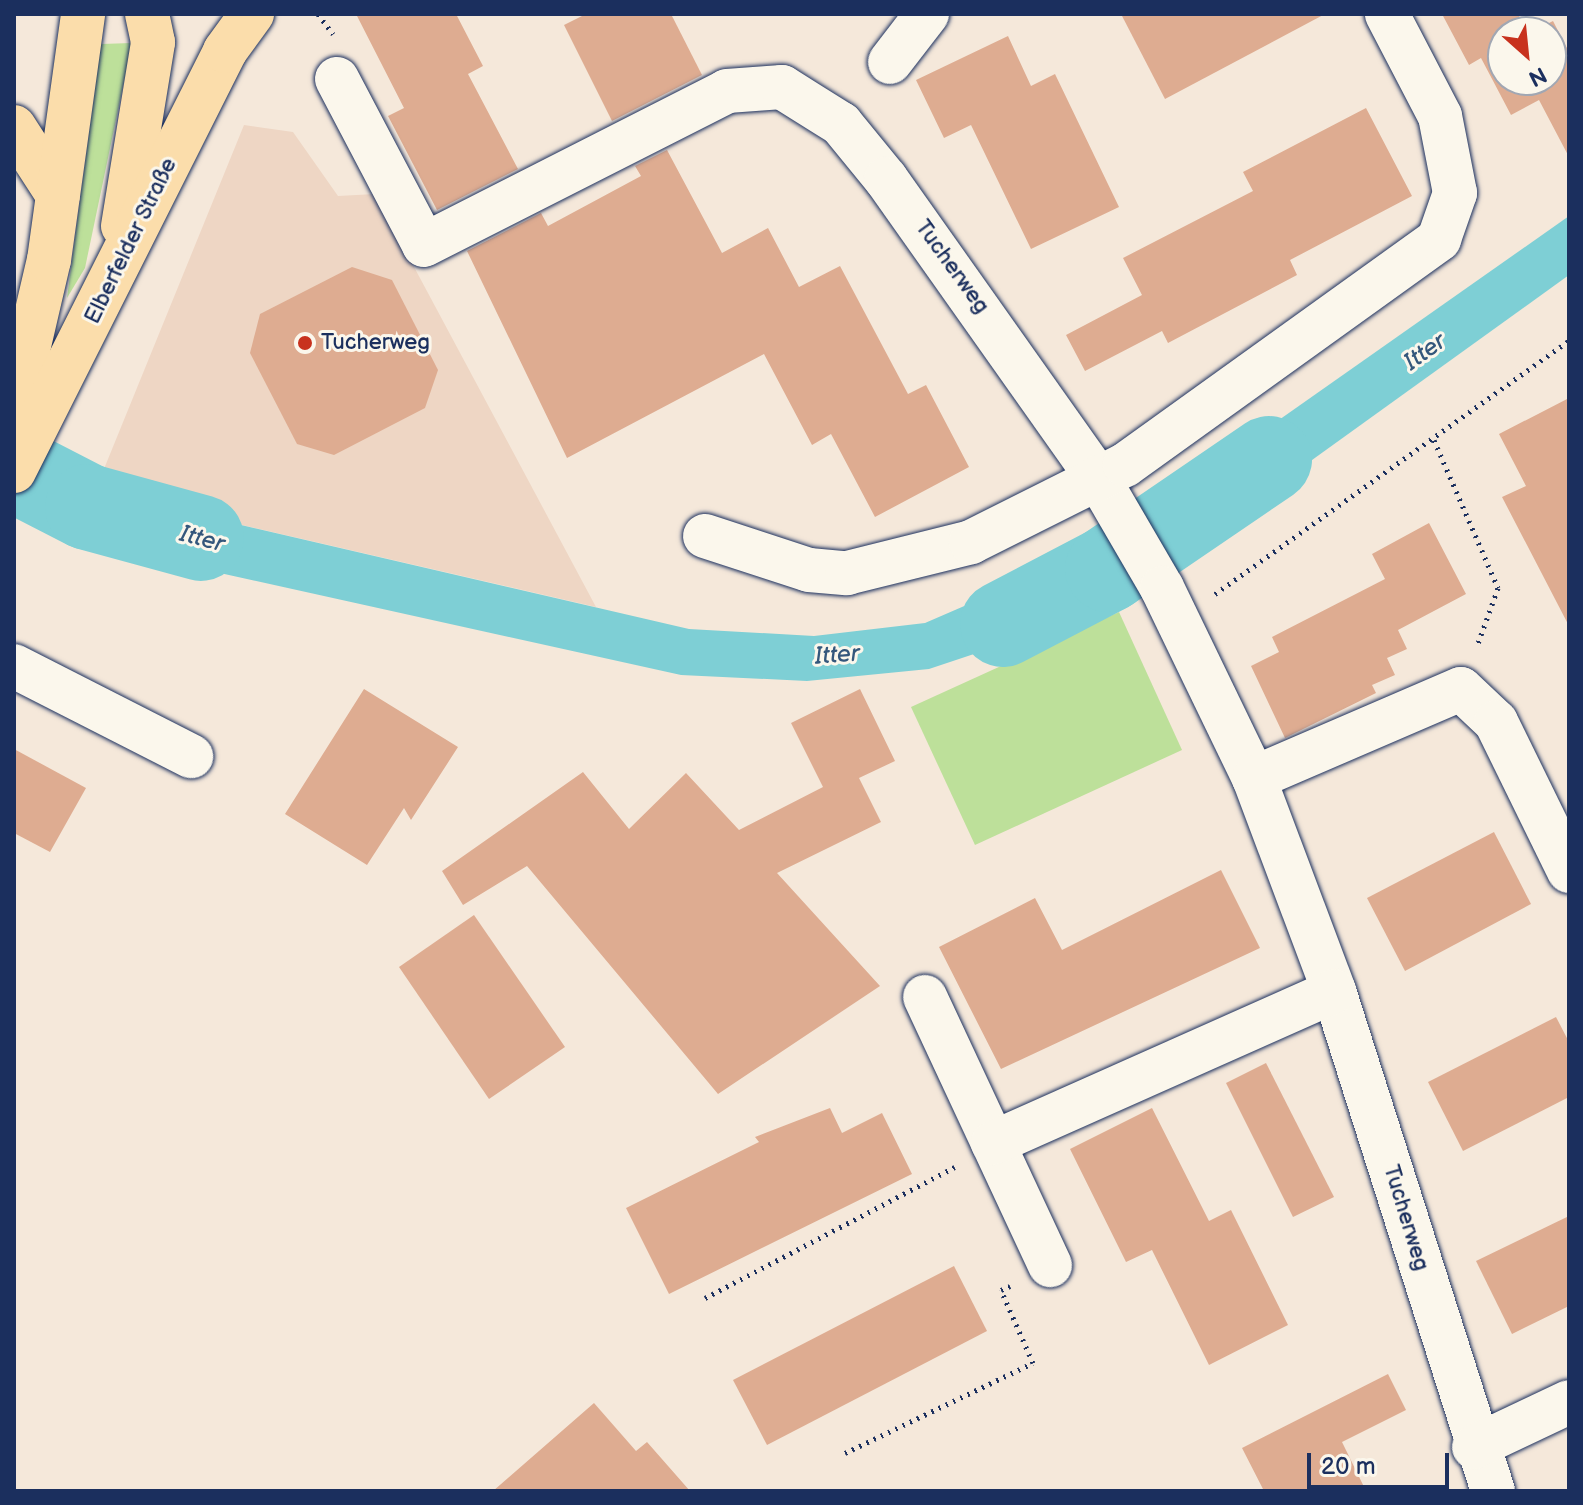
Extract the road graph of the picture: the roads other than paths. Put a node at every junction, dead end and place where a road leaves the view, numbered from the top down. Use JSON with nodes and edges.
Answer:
{"nodes":[{"id":1,"x":83,"y":14,"type":"edge"},
{"id":2,"x":147,"y":14,"type":"edge"},
{"id":3,"x":252,"y":14,"type":"edge"},
{"id":4,"x":927,"y":14,"type":"edge"},
{"id":5,"x":1387,"y":14,"type":"edge"},
{"id":6,"x":890,"y":62,"type":"dead end"},
{"id":7,"x":337,"y":79,"type":"dead end"},
{"id":8,"x":14,"y":127,"type":"edge"},
{"id":9,"x":58,"y":195,"type":"junction"},
{"id":10,"x":114,"y":276,"type":"junction"},
{"id":11,"x":26,"y":422,"type":"edge"},
{"id":12,"x":14,"y":471,"type":"edge"},
{"id":13,"x":1107,"y":492,"type":"junction"},
{"id":14,"x":705,"y":536,"type":"dead end"},
{"id":15,"x":14,"y":666,"type":"edge"},
{"id":16,"x":191,"y":756,"type":"dead end"},
{"id":17,"x":1254,"y":778,"type":"junction"},
{"id":18,"x":1569,"y":871,"type":"edge"},
{"id":19,"x":1334,"y":991,"type":"junction"},
{"id":20,"x":925,"y":997,"type":"dead end"},
{"id":21,"x":993,"y":1143,"type":"junction"},
{"id":22,"x":1050,"y":1265,"type":"road end"},
{"id":23,"x":1569,"y":1402,"type":"edge"},
{"id":24,"x":1474,"y":1447,"type":"junction"},
{"id":25,"x":1493,"y":1491,"type":"edge"}],
"edges":[{"from":1,"to":9,"type":"main road","name":"Elberfelder Straße"},
{"from":2,"to":10,"type":"main road"},
{"from":3,"to":10,"type":"main road","name":"Elberfelder Straße"},
{"from":4,"to":6,"type":"street"},
{"from":5,"to":13,"type":"street"},
{"from":7,"to":13,"type":"street","name":"Tucherweg"},
{"from":8,"to":9,"type":"main road"},
{"from":9,"to":11,"type":"main road","name":"Elberfelder Straße"},
{"from":10,"to":11,"type":"main road","name":"Elberfelder Straße"},
{"from":11,"to":12,"type":"main road","name":"Elberfelder Straße"},
{"from":13,"to":14,"type":"street"},
{"from":13,"to":17,"type":"street","name":"Tucherweg"},
{"from":15,"to":16,"type":"street"},
{"from":17,"to":18,"type":"street"},
{"from":17,"to":19,"type":"street","name":"Tucherweg"},
{"from":19,"to":21,"type":"street"},
{"from":19,"to":24,"type":"street","name":"Tucherweg"},
{"from":20,"to":21,"type":"street"},
{"from":21,"to":22,"type":"street"},
{"from":23,"to":24,"type":"street"},
{"from":24,"to":25,"type":"street","name":"Tucherweg"}]}
